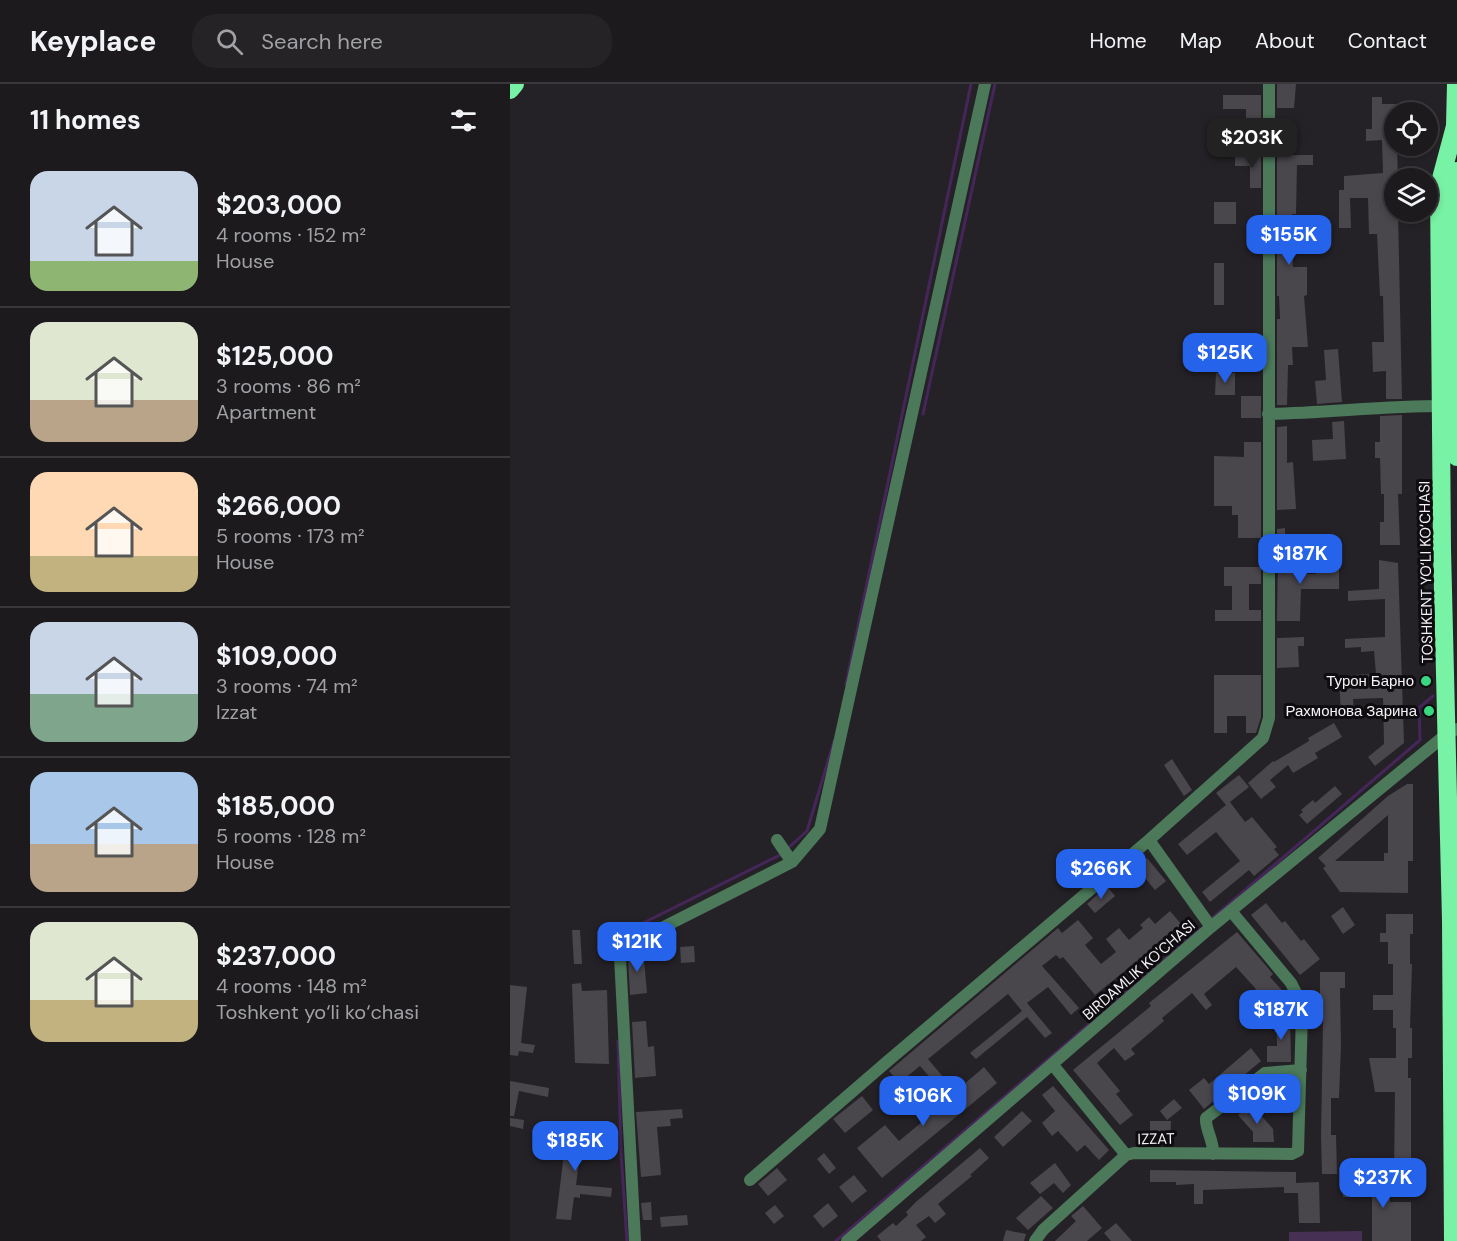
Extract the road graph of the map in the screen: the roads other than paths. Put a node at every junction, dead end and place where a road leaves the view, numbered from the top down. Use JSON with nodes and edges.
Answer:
{"nodes":[{"id":1,"x":515,"y":84,"type":"edge"},
{"id":2,"x":985,"y":84,"type":"edge"},
{"id":3,"x":1269,"y":84,"type":"edge"},
{"id":4,"x":1456,"y":84,"type":"edge"},
{"id":5,"x":510,"y":90,"type":"edge"},
{"id":6,"x":1457,"y":171,"type":"edge"},
{"id":7,"x":1456,"y":286,"type":"edge"},
{"id":8,"x":1441,"y":406,"type":"junction"},
{"id":9,"x":1268,"y":414,"type":"junction"},
{"id":10,"x":1457,"y":419,"type":"edge"},
{"id":11,"x":1457,"y":457,"type":"edge"},
{"id":12,"x":1452,"y":731,"type":"edge"},
{"id":13,"x":777,"y":840,"type":"dead end"},
{"id":14,"x":1149,"y":840,"type":"junction"},
{"id":15,"x":792,"y":862,"type":"junction"},
{"id":16,"x":1231,"y":911,"type":"junction"},
{"id":17,"x":1211,"y":927,"type":"junction"},
{"id":18,"x":1053,"y":1065,"type":"junction"},
{"id":19,"x":1301,"y":1070,"type":"junction"},
{"id":20,"x":1213,"y":1154,"type":"junction"},
{"id":21,"x":1126,"y":1155,"type":"junction"},
{"id":22,"x":750,"y":1180,"type":"dead end"},
{"id":23,"x":635,"y":1241,"type":"edge"},
{"id":24,"x":847,"y":1241,"type":"edge"},
{"id":25,"x":1035,"y":1241,"type":"edge"},
{"id":26,"x":1453,"y":1241,"type":"edge"}],
"edges":[{"from":1,"to":5,"type":"highway"},
{"from":2,"to":15,"type":"street"},
{"from":3,"to":9,"type":"street"},
{"from":4,"to":8,"type":"highway","name":"TOSHKENT YO‘LI KO‘CHASI"},
{"from":6,"to":7,"type":"highway"},
{"from":7,"to":10,"type":"highway"},
{"from":8,"to":9,"type":"street"},
{"from":8,"to":12,"type":"highway","name":"TOSHKENT YO‘LI KO‘CHASI"},
{"from":9,"to":14,"type":"street"},
{"from":10,"to":11,"type":"highway"},
{"from":12,"to":16,"type":"street","name":"BIRDAMLIK KO'CHASI"},
{"from":12,"to":26,"type":"highway","name":"TOSHKENT YO‘LI KO‘CHASI"},
{"from":13,"to":15,"type":"street"},
{"from":14,"to":17,"type":"street"},
{"from":14,"to":22,"type":"street"},
{"from":15,"to":23,"type":"street"},
{"from":16,"to":17,"type":"street","name":"BIRDAMLIK KO'CHASI"},
{"from":16,"to":19,"type":"street","name":"IZZAT"},
{"from":17,"to":18,"type":"street","name":"BIRDAMLIK KO'CHASI"},
{"from":18,"to":21,"type":"street"},
{"from":18,"to":24,"type":"street","name":"BIRDAMLIK KO'CHASI"},
{"from":19,"to":20,"type":"street"},
{"from":19,"to":20,"type":"street","name":"IZZAT"},
{"from":20,"to":21,"type":"street","name":"IZZAT"},
{"from":21,"to":25,"type":"street","name":"IZZAT"}]}
